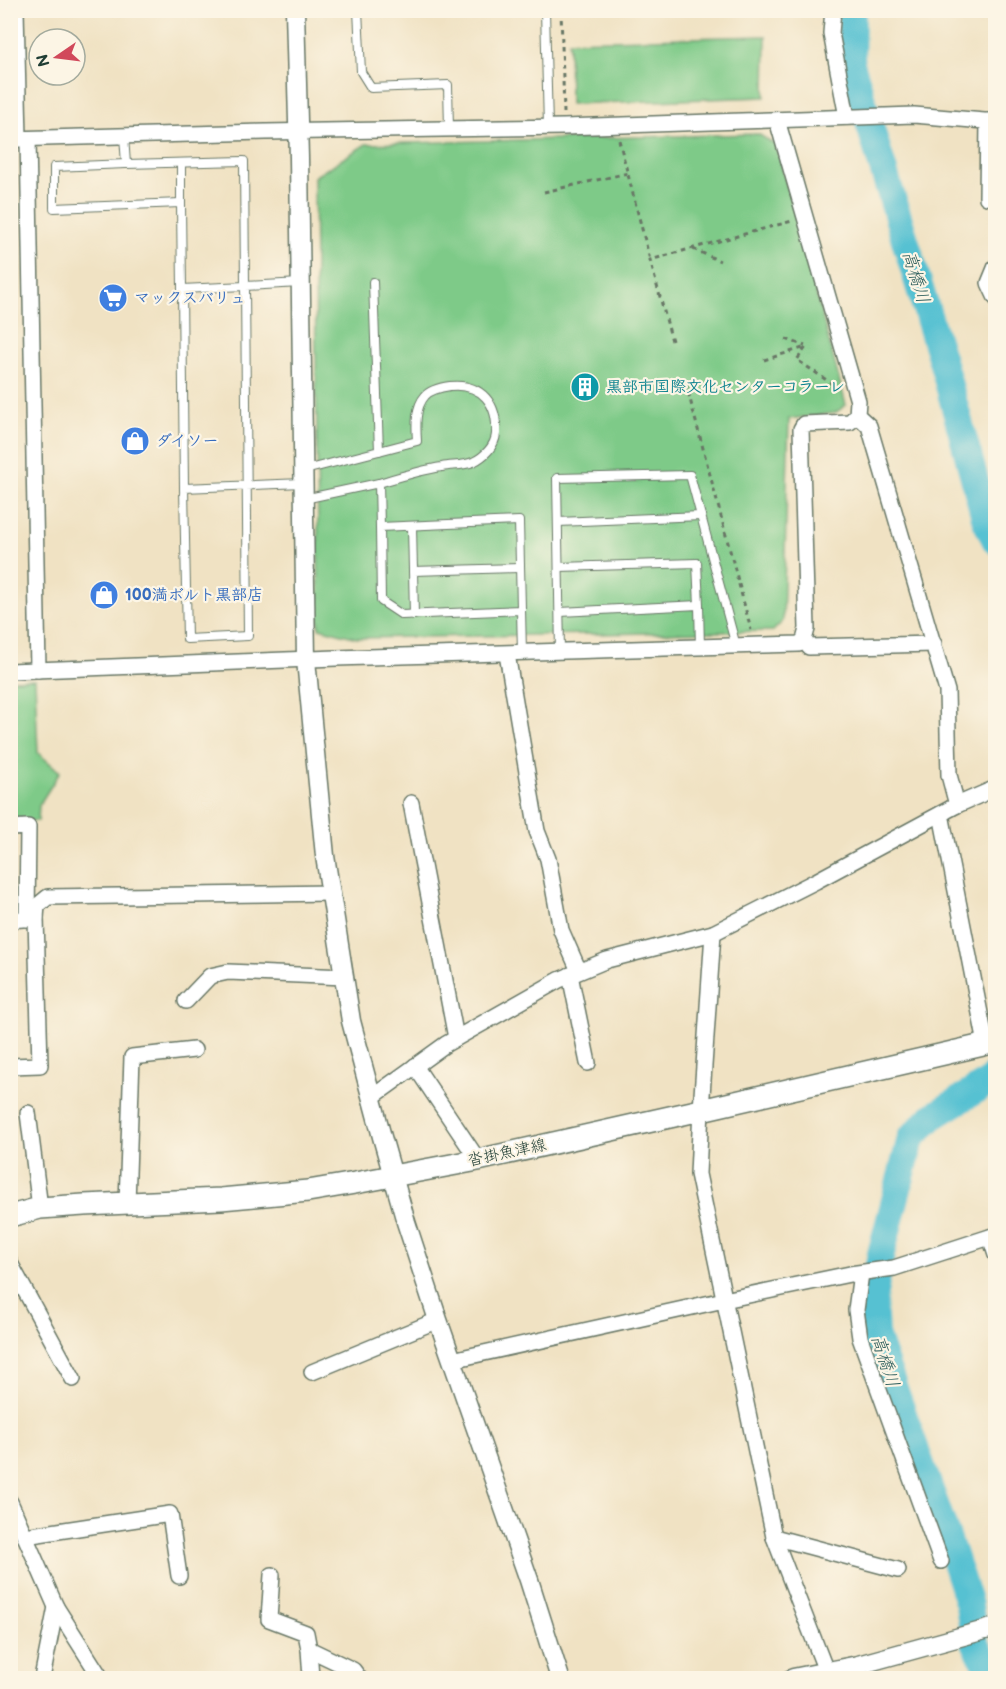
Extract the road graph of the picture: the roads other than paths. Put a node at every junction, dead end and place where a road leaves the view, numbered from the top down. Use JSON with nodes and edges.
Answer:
{"nodes":[{"id":1,"x":16,"y":10,"type":"edge"},
{"id":2,"x":295,"y":10,"type":"edge"},
{"id":3,"x":358,"y":10,"type":"edge"},
{"id":4,"x":545,"y":10,"type":"edge"},
{"id":5,"x":833,"y":10,"type":"edge"},
{"id":6,"x":847,"y":117,"type":"junction"},
{"id":7,"x":777,"y":120,"type":"junction"},
{"id":8,"x":992,"y":121,"type":"edge"},
{"id":9,"x":548,"y":127,"type":"junction"},
{"id":10,"x":449,"y":129,"type":"junction"},
{"id":11,"x":298,"y":131,"type":"junction"},
{"id":12,"x":124,"y":136,"type":"junction"},
{"id":13,"x":19,"y":139,"type":"edge"},
{"id":14,"x":181,"y":163,"type":"junction"},
{"id":15,"x":126,"y":164,"type":"junction"},
{"id":16,"x":996,"y":200,"type":"edge"},
{"id":17,"x":181,"y":203,"type":"junction"},
{"id":18,"x":996,"y":266,"type":"edge"},
{"id":19,"x":373,"y":282,"type":"dead end"},
{"id":20,"x":301,"y":283,"type":"junction"},
{"id":21,"x":245,"y":286,"type":"junction"},
{"id":22,"x":182,"y":289,"type":"junction"},
{"id":23,"x":996,"y":298,"type":"edge"},
{"id":24,"x":858,"y":408,"type":"junction"},
{"id":25,"x":379,"y":452,"type":"junction"},
{"id":26,"x":379,"y":483,"type":"junction"},
{"id":27,"x":303,"y":484,"type":"junction"},
{"id":28,"x":248,"y":486,"type":"junction"},
{"id":29,"x":184,"y":488,"type":"junction"},
{"id":30,"x":701,"y":516,"type":"junction"},
{"id":31,"x":558,"y":522,"type":"junction"},
{"id":32,"x":412,"y":526,"type":"junction"},
{"id":33,"x":380,"y":527,"type":"junction"},
{"id":34,"x":713,"y":562,"type":"junction"},
{"id":35,"x":698,"y":563,"type":"junction"},
{"id":36,"x":559,"y":567,"type":"junction"},
{"id":37,"x":520,"y":568,"type":"junction"},
{"id":38,"x":413,"y":571,"type":"junction"},
{"id":39,"x":699,"y":605,"type":"junction"},
{"id":40,"x":521,"y":610,"type":"junction"},
{"id":41,"x":560,"y":612,"type":"junction"},
{"id":42,"x":414,"y":615,"type":"junction"},
{"id":43,"x":804,"y":640,"type":"junction"},
{"id":44,"x":933,"y":644,"type":"junction"},
{"id":45,"x":736,"y":646,"type":"junction"},
{"id":46,"x":700,"y":648,"type":"junction"},
{"id":47,"x":560,"y":652,"type":"junction"},
{"id":48,"x":514,"y":653,"type":"junction"},
{"id":49,"x":306,"y":660,"type":"junction"},
{"id":50,"x":38,"y":670,"type":"junction"},
{"id":51,"x":10,"y":671,"type":"edge"},
{"id":52,"x":996,"y":788,"type":"edge"},
{"id":53,"x":411,"y":803,"type":"dead end"},
{"id":54,"x":957,"y":805,"type":"junction"},
{"id":55,"x":941,"y":814,"type":"junction"},
{"id":56,"x":10,"y":828,"type":"edge"},
{"id":57,"x":331,"y":893,"type":"junction"},
{"id":58,"x":32,"y":919,"type":"junction"},
{"id":59,"x":10,"y":920,"type":"edge"},
{"id":60,"x":713,"y":933,"type":"junction"},
{"id":61,"x":574,"y":973,"type":"junction"},
{"id":62,"x":344,"y":977,"type":"junction"},
{"id":63,"x":186,"y":1001,"type":"dead end"},
{"id":64,"x":456,"y":1038,"type":"junction"},
{"id":65,"x":991,"y":1043,"type":"edge"},
{"id":66,"x":194,"y":1050,"type":"dead end"},
{"id":67,"x":588,"y":1063,"type":"dead end"},
{"id":68,"x":10,"y":1066,"type":"edge"},
{"id":69,"x":415,"y":1066,"type":"junction"},
{"id":70,"x":371,"y":1098,"type":"junction"},
{"id":71,"x":701,"y":1110,"type":"junction"},
{"id":72,"x":28,"y":1113,"type":"dead end"},
{"id":73,"x":478,"y":1160,"type":"junction"},
{"id":74,"x":393,"y":1175,"type":"junction"},
{"id":75,"x":127,"y":1203,"type":"junction"},
{"id":76,"x":40,"y":1208,"type":"junction"},
{"id":77,"x":10,"y":1216,"type":"edge"},
{"id":78,"x":993,"y":1236,"type":"edge"},
{"id":79,"x":996,"y":1255,"type":"edge"},
{"id":80,"x":10,"y":1263,"type":"edge"},
{"id":81,"x":861,"y":1273,"type":"junction"},
{"id":82,"x":724,"y":1300,"type":"junction"},
{"id":83,"x":438,"y":1320,"type":"junction"},
{"id":84,"x":452,"y":1360,"type":"junction"},
{"id":85,"x":312,"y":1372,"type":"dead end"},
{"id":86,"x":73,"y":1378,"type":"dead end"},
{"id":87,"x":10,"y":1502,"type":"edge"},
{"id":88,"x":25,"y":1536,"type":"junction"},
{"id":89,"x":774,"y":1537,"type":"junction"},
{"id":90,"x":941,"y":1561,"type":"dead end"},
{"id":91,"x":898,"y":1570,"type":"dead end"},
{"id":92,"x":272,"y":1575,"type":"dead end"},
{"id":93,"x":179,"y":1576,"type":"dead end"},
{"id":94,"x":56,"y":1607,"type":"junction"},
{"id":95,"x":990,"y":1629,"type":"edge"},
{"id":96,"x":309,"y":1649,"type":"junction"},
{"id":97,"x":826,"y":1671,"type":"junction"},
{"id":98,"x":858,"y":1672,"type":"edge"},
{"id":99,"x":42,"y":1678,"type":"edge"},
{"id":100,"x":101,"y":1678,"type":"edge"},
{"id":101,"x":311,"y":1678,"type":"edge"},
{"id":102,"x":359,"y":1678,"type":"edge"},
{"id":103,"x":560,"y":1678,"type":"edge"},
{"id":104,"x":792,"y":1678,"type":"edge"}],
"edges":[{"from":1,"to":13,"type":"street"},
{"from":2,"to":11,"type":"street"},
{"from":3,"to":10,"type":"lane"},
{"from":4,"to":9,"type":"lane"},
{"from":5,"to":6,"type":"street"},
{"from":6,"to":7,"type":"street"},
{"from":6,"to":8,"type":"street"},
{"from":7,"to":9,"type":"street"},
{"from":7,"to":24,"type":"street"},
{"from":8,"to":16,"type":"street"},
{"from":9,"to":10,"type":"street"},
{"from":10,"to":11,"type":"street"},
{"from":11,"to":12,"type":"street"},
{"from":11,"to":20,"type":"street"},
{"from":12,"to":13,"type":"street"},
{"from":12,"to":15,"type":"lane"},
{"from":13,"to":50,"type":"street"},
{"from":14,"to":15,"type":"lane"},
{"from":14,"to":17,"type":"lane"},
{"from":14,"to":21,"type":"lane"},
{"from":15,"to":17,"type":"lane"},
{"from":17,"to":22,"type":"lane"},
{"from":18,"to":23,"type":"street"},
{"from":19,"to":25,"type":"lane"},
{"from":20,"to":21,"type":"lane"},
{"from":20,"to":27,"type":"street"},
{"from":21,"to":22,"type":"lane"},
{"from":21,"to":28,"type":"lane"},
{"from":22,"to":29,"type":"lane"},
{"from":24,"to":43,"type":"street"},
{"from":24,"to":44,"type":"street"},
{"from":25,"to":26,"type":"lane"},
{"from":25,"to":27,"type":"lane"},
{"from":26,"to":27,"type":"lane"},
{"from":26,"to":33,"type":"lane"},
{"from":27,"to":28,"type":"lane"},
{"from":27,"to":49,"type":"street"},
{"from":28,"to":29,"type":"lane"},
{"from":28,"to":29,"type":"lane"},
{"from":30,"to":31,"type":"lane"},
{"from":30,"to":31,"type":"lane"},
{"from":30,"to":34,"type":"lane"},
{"from":31,"to":36,"type":"lane"},
{"from":32,"to":33,"type":"lane"},
{"from":32,"to":37,"type":"lane"},
{"from":32,"to":38,"type":"lane"},
{"from":33,"to":42,"type":"lane"},
{"from":34,"to":35,"type":"lane"},
{"from":34,"to":45,"type":"lane"},
{"from":35,"to":36,"type":"lane"},
{"from":35,"to":39,"type":"lane"},
{"from":36,"to":41,"type":"lane"},
{"from":37,"to":38,"type":"lane"},
{"from":37,"to":40,"type":"lane"},
{"from":38,"to":42,"type":"lane"},
{"from":39,"to":41,"type":"lane"},
{"from":39,"to":46,"type":"lane"},
{"from":40,"to":42,"type":"lane"},
{"from":40,"to":48,"type":"lane"},
{"from":41,"to":47,"type":"lane"},
{"from":43,"to":44,"type":"street"},
{"from":43,"to":45,"type":"street"},
{"from":44,"to":54,"type":"street"},
{"from":45,"to":46,"type":"street"},
{"from":46,"to":47,"type":"street"},
{"from":47,"to":48,"type":"street"},
{"from":48,"to":49,"type":"street"},
{"from":48,"to":61,"type":"street"},
{"from":49,"to":50,"type":"street"},
{"from":49,"to":57,"type":"street"},
{"from":50,"to":51,"type":"street"},
{"from":52,"to":54,"type":"street"},
{"from":53,"to":64,"type":"street"},
{"from":54,"to":55,"type":"street"},
{"from":55,"to":60,"type":"street"},
{"from":55,"to":65,"type":"street"},
{"from":56,"to":58,"type":"street"},
{"from":57,"to":58,"type":"street"},
{"from":57,"to":62,"type":"street"},
{"from":58,"to":59,"type":"street"},
{"from":58,"to":68,"type":"street"},
{"from":60,"to":61,"type":"street"},
{"from":60,"to":71,"type":"street"},
{"from":61,"to":64,"type":"street"},
{"from":61,"to":67,"type":"street"},
{"from":62,"to":63,"type":"street"},
{"from":62,"to":70,"type":"street"},
{"from":64,"to":69,"type":"street"},
{"from":65,"to":71,"type":"main road","name":"沓掛魚津線"},
{"from":66,"to":75,"type":"street"},
{"from":69,"to":70,"type":"street"},
{"from":69,"to":73,"type":"street"},
{"from":70,"to":74,"type":"street"},
{"from":71,"to":73,"type":"main road","name":"沓掛魚津線"},
{"from":71,"to":82,"type":"street"},
{"from":72,"to":76,"type":"street"},
{"from":73,"to":74,"type":"main road","name":"沓掛魚津線"},
{"from":74,"to":75,"type":"main road","name":"沓掛魚津線"},
{"from":74,"to":83,"type":"street"},
{"from":75,"to":76,"type":"main road","name":"沓掛魚津線"},
{"from":76,"to":77,"type":"main road","name":"沓掛魚津線"},
{"from":78,"to":79,"type":"street"},
{"from":78,"to":81,"type":"street"},
{"from":80,"to":86,"type":"street"},
{"from":81,"to":82,"type":"street"},
{"from":81,"to":90,"type":"street"},
{"from":82,"to":84,"type":"street"},
{"from":82,"to":89,"type":"street"},
{"from":83,"to":84,"type":"street"},
{"from":83,"to":85,"type":"street"},
{"from":84,"to":103,"type":"street"},
{"from":87,"to":88,"type":"street"},
{"from":88,"to":93,"type":"street"},
{"from":88,"to":94,"type":"street"},
{"from":89,"to":91,"type":"street"},
{"from":89,"to":97,"type":"street"},
{"from":92,"to":96,"type":"street"},
{"from":94,"to":99,"type":"street"},
{"from":94,"to":100,"type":"street"},
{"from":95,"to":98,"type":"street"},
{"from":96,"to":101,"type":"street"},
{"from":96,"to":102,"type":"street"},
{"from":97,"to":98,"type":"street"},
{"from":97,"to":104,"type":"street"}]}
